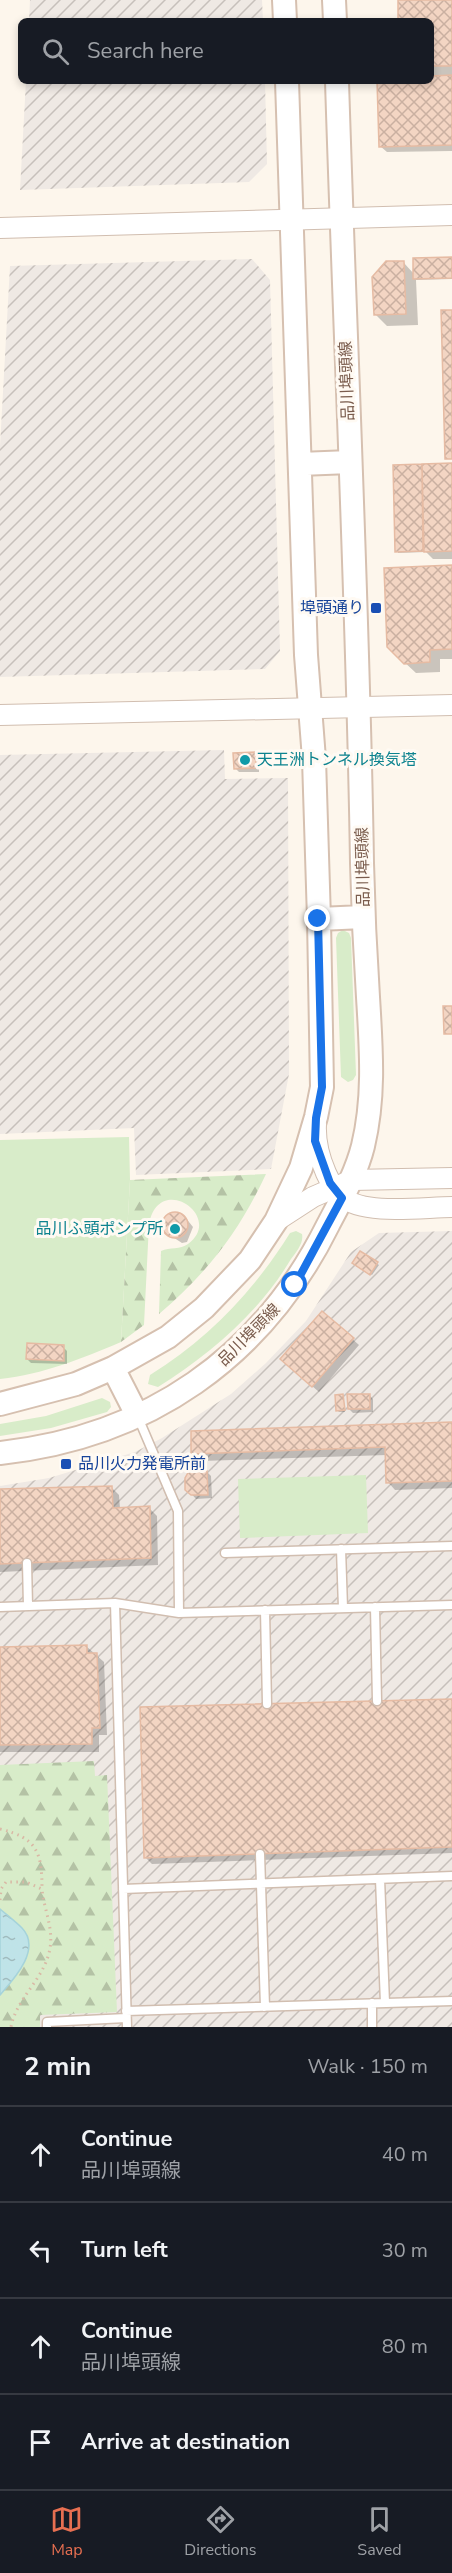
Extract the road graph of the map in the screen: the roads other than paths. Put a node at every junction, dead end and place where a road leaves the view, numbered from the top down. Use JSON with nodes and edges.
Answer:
{"nodes":[{"id":1,"x":284,"y":0,"type":"edge"},
{"id":2,"x":334,"y":0,"type":"edge"},
{"id":3,"x":285,"y":18,"type":"edge"},
{"id":4,"x":335,"y":18,"type":"edge"},
{"id":5,"x":287,"y":84,"type":"edge"},
{"id":6,"x":337,"y":84,"type":"edge"},
{"id":7,"x":452,"y":215,"type":"edge"},
{"id":8,"x":341,"y":217,"type":"junction"},
{"id":9,"x":291,"y":219,"type":"junction"},
{"id":10,"x":0,"y":228,"type":"edge"},
{"id":11,"x":350,"y":462,"type":"junction"},
{"id":12,"x":300,"y":464,"type":"junction"},
{"id":13,"x":452,"y":705,"type":"edge"},
{"id":14,"x":358,"y":707,"type":"junction"},
{"id":15,"x":310,"y":708,"type":"junction"},
{"id":16,"x":0,"y":715,"type":"edge"},
{"id":17,"x":363,"y":917,"type":"junction"},
{"id":18,"x":318,"y":919,"type":"junction"},
{"id":19,"x":316,"y":1118,"type":"junction"},
{"id":20,"x":452,"y":1178,"type":"edge"},
{"id":21,"x":343,"y":1188,"type":"junction"},
{"id":22,"x":452,"y":1207,"type":"edge"},
{"id":23,"x":276,"y":1221,"type":"junction"},
{"id":24,"x":113,"y":1368,"type":"junction"},
{"id":25,"x":0,"y":1404,"type":"edge"},
{"id":26,"x":137,"y":1415,"type":"junction"},
{"id":27,"x":0,"y":1453,"type":"edge"},
{"id":28,"x":452,"y":1546,"type":"edge"},
{"id":29,"x":341,"y":1550,"type":"junction"},
{"id":30,"x":225,"y":1553,"type":"dead end"},
{"id":31,"x":27,"y":1563,"type":"dead end"},
{"id":32,"x":115,"y":1603,"type":"junction"},
{"id":33,"x":452,"y":1605,"type":"edge"},
{"id":34,"x":0,"y":1606,"type":"edge"},
{"id":35,"x":28,"y":1606,"type":"junction"},
{"id":36,"x":375,"y":1607,"type":"junction"},
{"id":37,"x":343,"y":1608,"type":"junction"},
{"id":38,"x":265,"y":1610,"type":"junction"},
{"id":39,"x":179,"y":1613,"type":"junction"},
{"id":40,"x":377,"y":1701,"type":"dead end"},
{"id":41,"x":267,"y":1704,"type":"dead end"},
{"id":42,"x":260,"y":1854,"type":"dead end"},
{"id":43,"x":452,"y":1876,"type":"edge"},
{"id":44,"x":380,"y":1879,"type":"junction"},
{"id":45,"x":261,"y":1883,"type":"junction"},
{"id":46,"x":123,"y":1889,"type":"junction"},
{"id":47,"x":452,"y":2001,"type":"edge"},
{"id":48,"x":372,"y":2003,"type":"junction"},
{"id":49,"x":385,"y":2003,"type":"junction"},
{"id":50,"x":265,"y":2007,"type":"junction"},
{"id":51,"x":126,"y":2019,"type":"edge"},
{"id":52,"x":47,"y":2027,"type":"edge"},
{"id":53,"x":372,"y":2027,"type":"edge"}],
"edges":[{"from":1,"to":3,"type":"main road"},
{"from":2,"to":4,"type":"main road"},
{"from":5,"to":9,"type":"main road"},
{"from":6,"to":8,"type":"main road","name":"品川埠頭線"},
{"from":7,"to":8,"type":"street"},
{"from":8,"to":9,"type":"street"},
{"from":8,"to":11,"type":"main road","name":"品川埠頭線"},
{"from":9,"to":10,"type":"street"},
{"from":9,"to":12,"type":"main road"},
{"from":11,"to":12,"type":"main road"},
{"from":11,"to":14,"type":"main road","name":"品川埠頭線"},
{"from":12,"to":15,"type":"main road"},
{"from":13,"to":14,"type":"street"},
{"from":14,"to":15,"type":"street"},
{"from":14,"to":17,"type":"main road","name":"品川埠頭線"},
{"from":15,"to":16,"type":"street"},
{"from":15,"to":18,"type":"main road"},
{"from":17,"to":18,"type":"main road"},
{"from":17,"to":21,"type":"main road","name":"品川埠頭線"},
{"from":18,"to":19,"type":"main road"},
{"from":19,"to":21,"type":"street"},
{"from":19,"to":23,"type":"main road"},
{"from":20,"to":21,"type":"street"},
{"from":21,"to":22,"type":"street"},
{"from":21,"to":23,"type":"street"},
{"from":21,"to":26,"type":"main road","name":"品川埠頭線"},
{"from":23,"to":24,"type":"main road"},
{"from":24,"to":25,"type":"main road"},
{"from":24,"to":26,"type":"main road"},
{"from":26,"to":27,"type":"main road","name":"品川埠頭線"},
{"from":26,"to":39,"type":"lane"},
{"from":28,"to":29,"type":"lane"},
{"from":29,"to":30,"type":"lane"},
{"from":29,"to":37,"type":"lane"},
{"from":31,"to":35,"type":"lane"},
{"from":32,"to":35,"type":"lane"},
{"from":32,"to":39,"type":"lane"},
{"from":32,"to":46,"type":"lane"},
{"from":33,"to":36,"type":"lane"},
{"from":34,"to":35,"type":"lane"},
{"from":36,"to":37,"type":"lane"},
{"from":36,"to":40,"type":"lane"},
{"from":37,"to":38,"type":"lane"},
{"from":38,"to":39,"type":"lane"},
{"from":38,"to":41,"type":"lane"},
{"from":42,"to":45,"type":"lane"},
{"from":43,"to":44,"type":"lane"},
{"from":44,"to":45,"type":"lane"},
{"from":44,"to":49,"type":"lane"},
{"from":45,"to":46,"type":"lane"},
{"from":45,"to":50,"type":"lane"},
{"from":46,"to":51,"type":"lane"},
{"from":47,"to":49,"type":"lane"},
{"from":48,"to":49,"type":"lane"},
{"from":48,"to":50,"type":"lane"},
{"from":48,"to":53,"type":"lane"},
{"from":50,"to":51,"type":"lane"},
{"from":51,"to":52,"type":"lane"}]}
